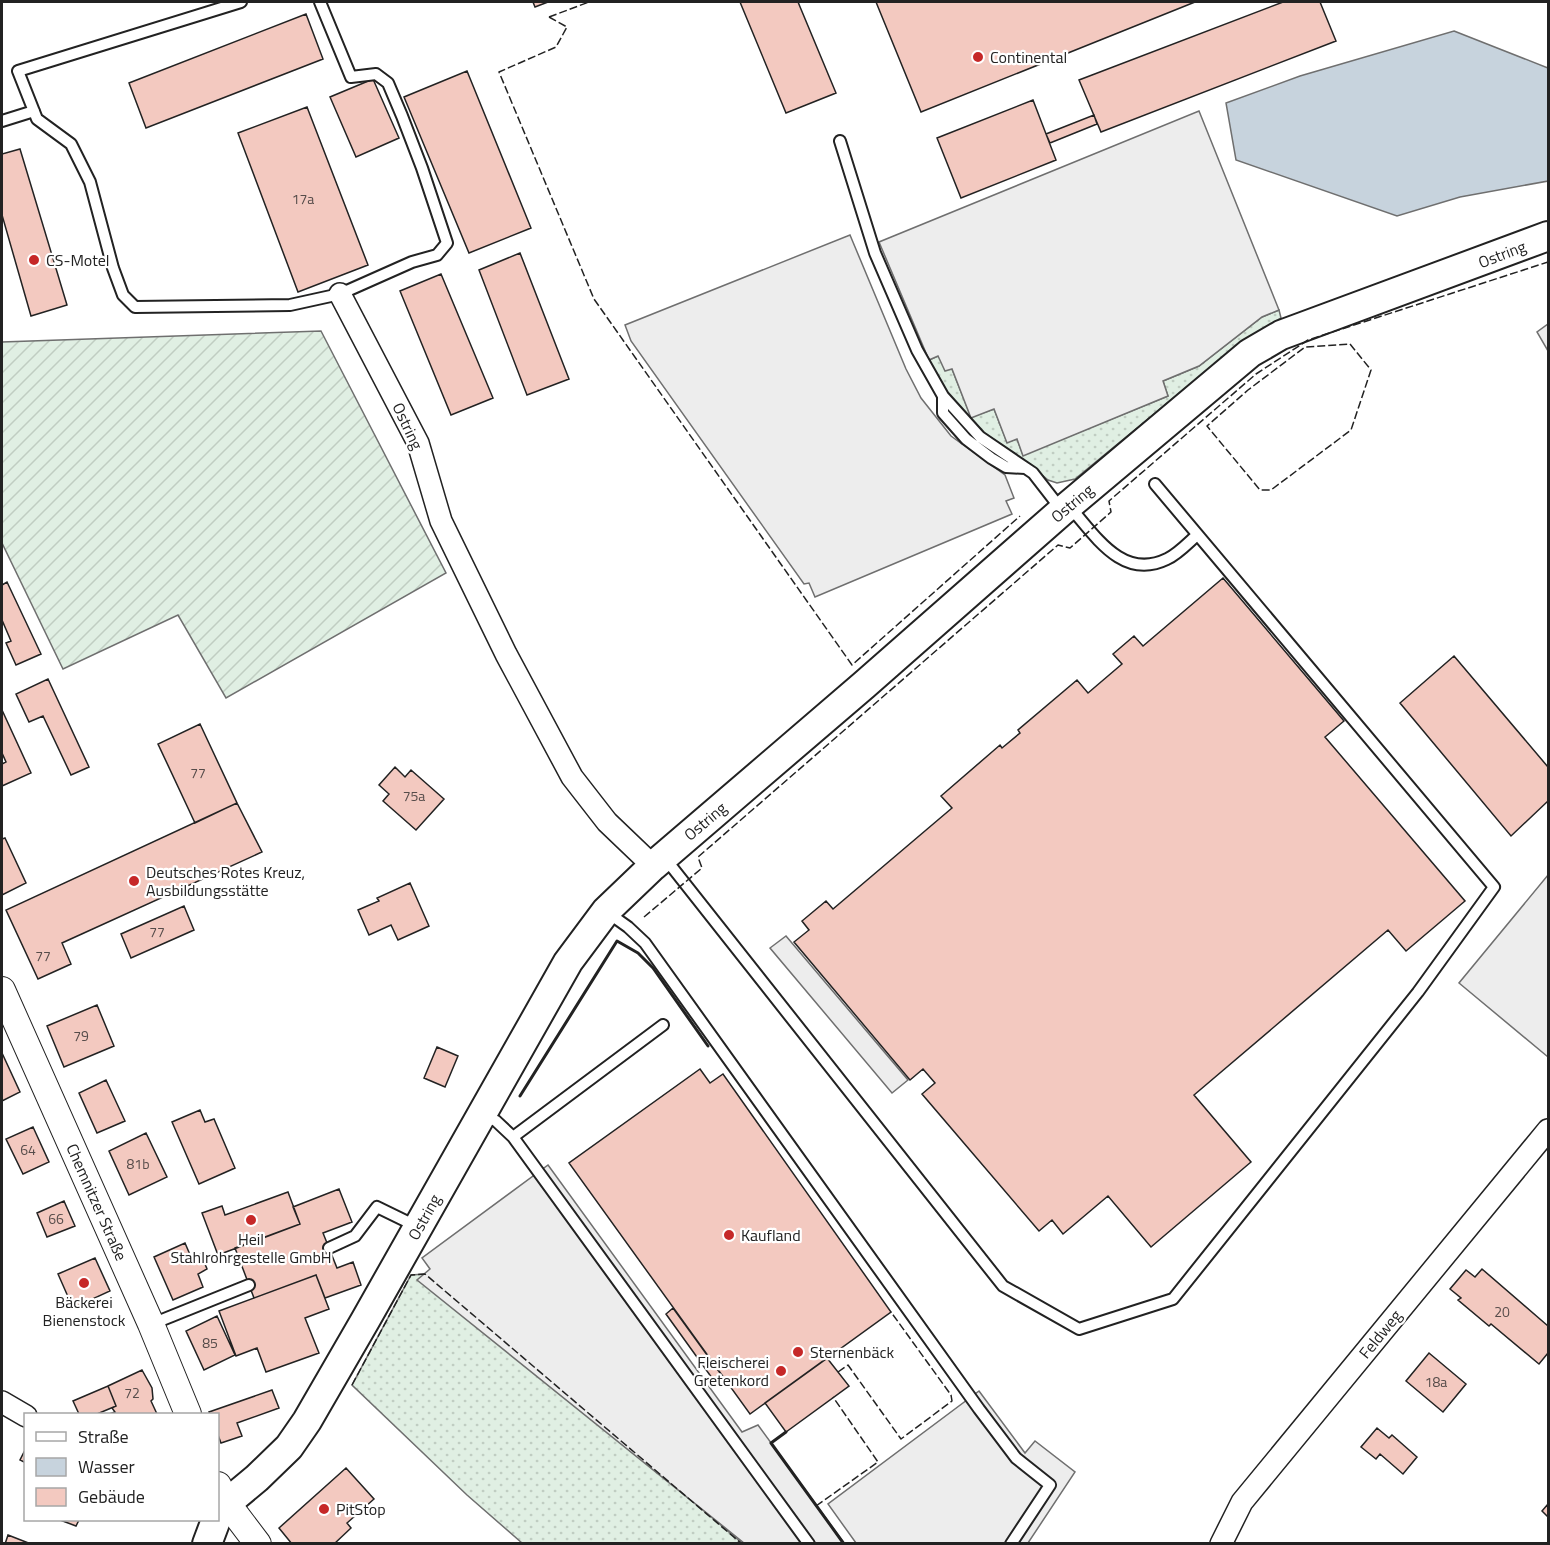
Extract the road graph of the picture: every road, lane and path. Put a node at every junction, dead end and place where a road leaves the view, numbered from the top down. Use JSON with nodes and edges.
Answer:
{"nodes":[{"id":1,"x":241,"y":2,"type":"edge"},
{"id":2,"x":320,"y":2,"type":"edge"},
{"id":3,"x":34,"y":111,"type":"junction"},
{"id":4,"x":2,"y":121,"type":"edge"},
{"id":5,"x":840,"y":141,"type":"dead end"},
{"id":6,"x":1548,"y":236,"type":"edge"},
{"id":7,"x":340,"y":294,"type":"junction"},
{"id":8,"x":1155,"y":484,"type":"dead end"},
{"id":9,"x":1066,"y":508,"type":"junction"},
{"id":10,"x":1197,"y":535,"type":"junction"},
{"id":11,"x":658,"y":861,"type":"junction"},
{"id":12,"x":606,"y":911,"type":"junction"},
{"id":13,"x":2,"y":990,"type":"edge"},
{"id":14,"x":663,"y":1024,"type":"dead end"},
{"id":15,"x":482,"y":1114,"type":"junction"},
{"id":16,"x":1548,"y":1130,"type":"edge"},
{"id":17,"x":513,"y":1137,"type":"junction"},
{"id":18,"x":418,"y":1227,"type":"junction"},
{"id":19,"x":329,"y":1248,"type":"dead end"},
{"id":20,"x":249,"y":1285,"type":"dead end"},
{"id":21,"x":152,"y":1324,"type":"junction"},
{"id":22,"x":2,"y":1402,"type":"edge"},
{"id":23,"x":188,"y":1413,"type":"edge"},
{"id":24,"x":24,"y":1415,"type":"edge"},
{"id":25,"x":219,"y":1506,"type":"edge"},
{"id":26,"x":214,"y":1521,"type":"edge"},
{"id":27,"x":207,"y":1544,"type":"edge"},
{"id":28,"x":258,"y":1544,"type":"edge"},
{"id":29,"x":809,"y":1544,"type":"edge"},
{"id":30,"x":1011,"y":1544,"type":"edge"},
{"id":31,"x":1221,"y":1544,"type":"edge"}],
"edges":[{"from":1,"to":3,"type":"lane"},
{"from":2,"to":7,"type":"lane"},
{"from":3,"to":4,"type":"lane"},
{"from":3,"to":7,"type":"lane"},
{"from":5,"to":9,"type":"lane"},
{"from":6,"to":9,"type":"main road","name":"Ostring"},
{"from":7,"to":11,"type":"street","name":"Ostring"},
{"from":8,"to":10,"type":"lane"},
{"from":9,"to":10,"type":"lane"},
{"from":9,"to":11,"type":"main road","name":"Ostring"},
{"from":10,"to":11,"type":"lane"},
{"from":11,"to":12,"type":"main road","name":"Ostring"},
{"from":12,"to":15,"type":"main road","name":"Ostring"},
{"from":12,"to":30,"type":"lane"},
{"from":13,"to":21,"type":"street","name":"Chemnitzer Straße"},
{"from":14,"to":17,"type":"lane"},
{"from":15,"to":17,"type":"lane"},
{"from":15,"to":18,"type":"main road","name":"Ostring"},
{"from":16,"to":31,"type":"street","name":"Feldweg"},
{"from":17,"to":29,"type":"lane"},
{"from":18,"to":19,"type":"lane"},
{"from":18,"to":25,"type":"main road","name":"Ostring"},
{"from":20,"to":21,"type":"lane"},
{"from":21,"to":23,"type":"street","name":"Chemnitzer Straße"},
{"from":22,"to":24,"type":"street"},
{"from":25,"to":28,"type":"street"},
{"from":26,"to":27,"type":"main road"}]}
